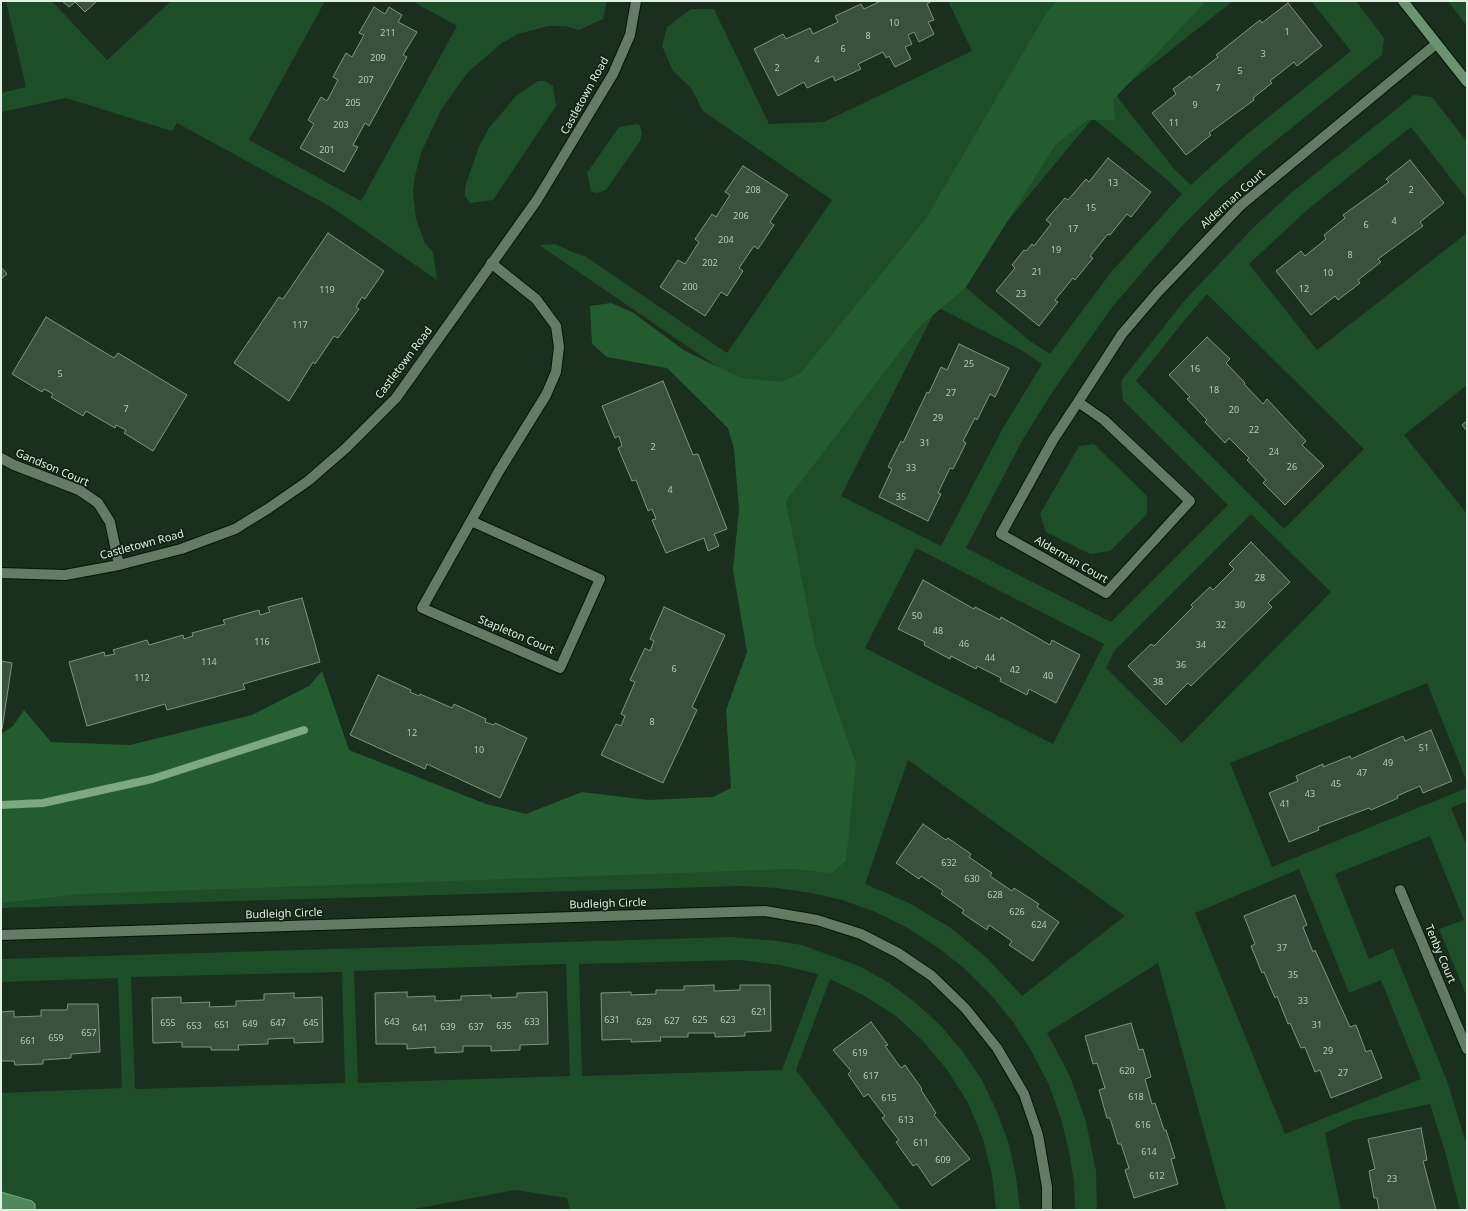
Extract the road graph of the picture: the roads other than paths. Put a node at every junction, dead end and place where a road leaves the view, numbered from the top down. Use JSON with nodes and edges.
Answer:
{"nodes":[{"id":1,"x":636,"y":1,"type":"edge"},
{"id":2,"x":1403,"y":1,"type":"edge"},
{"id":3,"x":1436,"y":44,"type":"junction"},
{"id":4,"x":1467,"y":82,"type":"edge"},
{"id":5,"x":491,"y":263,"type":"junction"},
{"id":6,"x":1078,"y":402,"type":"junction"},
{"id":7,"x":1,"y":458,"type":"edge"},
{"id":8,"x":471,"y":521,"type":"junction"},
{"id":9,"x":119,"y":565,"type":"junction"},
{"id":10,"x":1,"y":573,"type":"edge"},
{"id":11,"x":1400,"y":890,"type":"dead end"},
{"id":12,"x":1,"y":935,"type":"edge"},
{"id":13,"x":1467,"y":1049,"type":"edge"},
{"id":14,"x":1047,"y":1210,"type":"edge"}],
"edges":[{"from":1,"to":5,"type":"street","name":"Castletown Road"},
{"from":2,"to":3,"type":"street"},
{"from":3,"to":4,"type":"street"},
{"from":3,"to":6,"type":"street","name":"Alderman Court"},
{"from":5,"to":8,"type":"street","name":"Stapleton Court"},
{"from":5,"to":9,"type":"street","name":"Castletown Road"},
{"from":6,"to":6,"type":"street","name":"Alderman Court"},
{"from":7,"to":9,"type":"street","name":"Gandson Court"},
{"from":8,"to":8,"type":"street","name":"Stapleton Court"},
{"from":9,"to":10,"type":"street","name":"Castletown Road"},
{"from":11,"to":13,"type":"street","name":"Tenby Court"},
{"from":12,"to":14,"type":"street","name":"Budleigh Circle"}]}
